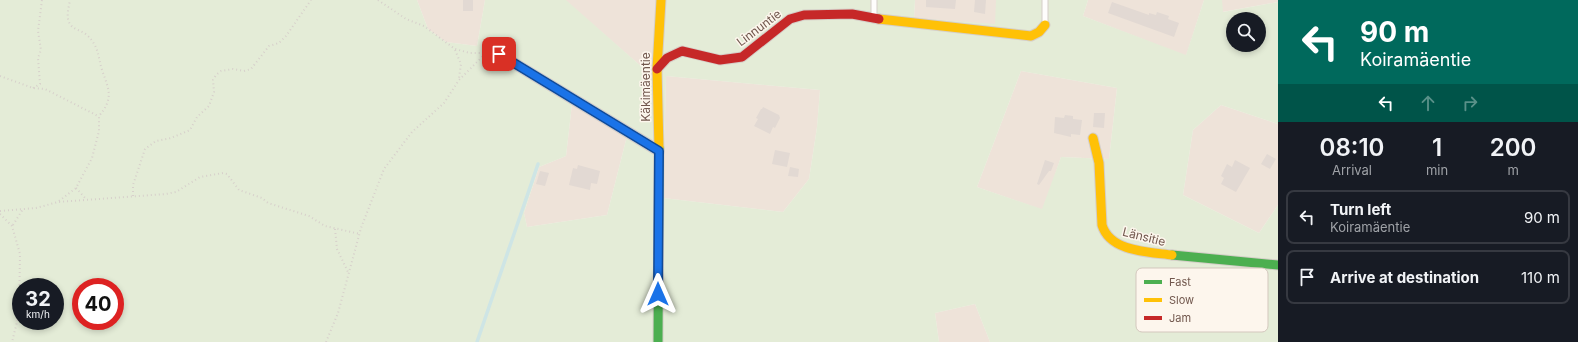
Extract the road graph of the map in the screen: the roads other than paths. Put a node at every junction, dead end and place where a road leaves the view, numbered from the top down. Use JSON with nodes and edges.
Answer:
{"nodes":[{"id":1,"x":661,"y":0,"type":"edge"},
{"id":2,"x":874,"y":0,"type":"edge"},
{"id":3,"x":1044,"y":0,"type":"edge"},
{"id":4,"x":874,"y":16,"type":"junction"},
{"id":5,"x":1045,"y":25,"type":"joint"},
{"id":6,"x":499,"y":54,"type":"road end"},
{"id":7,"x":657,"y":69,"type":"junction"},
{"id":8,"x":1093,"y":138,"type":"dead end"},
{"id":9,"x":659,"y":151,"type":"junction"},
{"id":10,"x":1278,"y":265,"type":"edge"},
{"id":11,"x":658,"y":342,"type":"edge"}],
"edges":[{"from":1,"to":7,"type":"street","name":"Käkimäentie"},
{"from":2,"to":4,"type":"lane"},
{"from":3,"to":5,"type":"lane"},
{"from":4,"to":5,"type":"street","name":"Linnuntie"},
{"from":4,"to":7,"type":"street","name":"Linnuntie"},
{"from":6,"to":9,"type":"street"},
{"from":7,"to":9,"type":"street","name":"Käkimäentie"},
{"from":8,"to":10,"type":"street","name":"Länsitie"},
{"from":9,"to":11,"type":"street","name":"Käkimäentie"}]}
